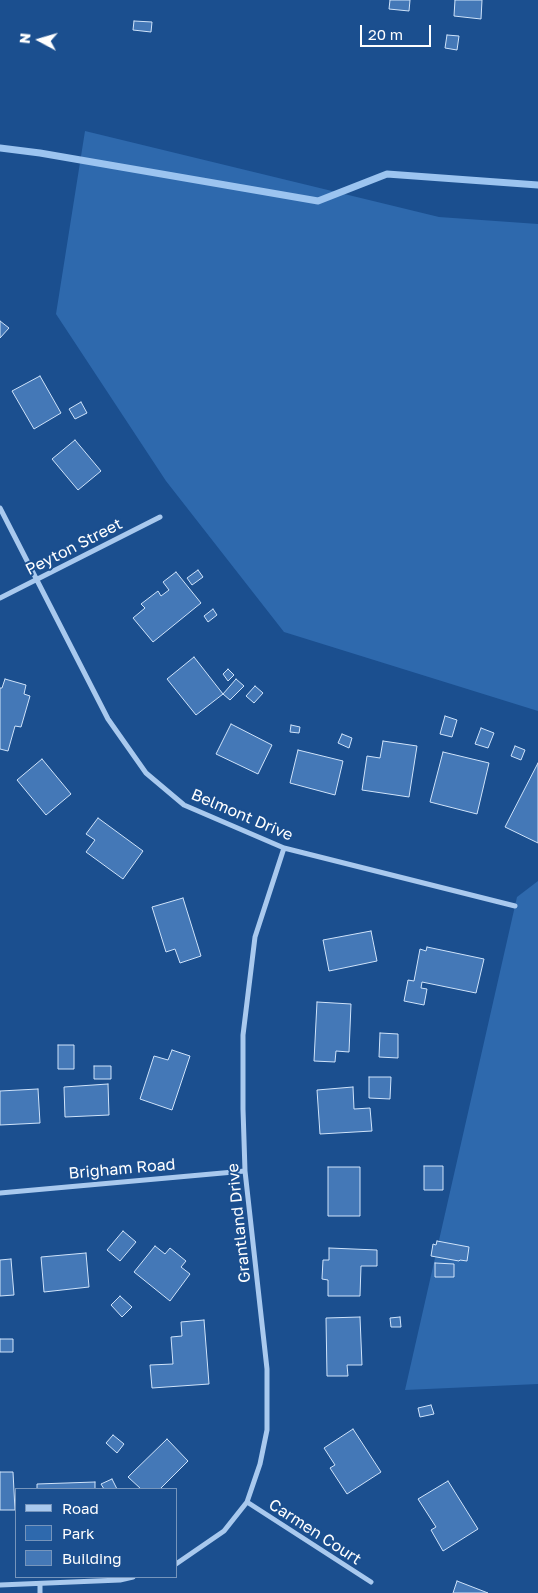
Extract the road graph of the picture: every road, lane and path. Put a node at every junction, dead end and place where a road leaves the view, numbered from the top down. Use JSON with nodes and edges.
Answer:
{"nodes":[{"id":1,"x":0,"y":508,"type":"edge"},
{"id":2,"x":160,"y":517,"type":"dead end"},
{"id":3,"x":36,"y":580,"type":"junction"},
{"id":4,"x":0,"y":598,"type":"edge"},
{"id":5,"x":284,"y":848,"type":"junction"},
{"id":6,"x":515,"y":906,"type":"dead end"},
{"id":7,"x":245,"y":1171,"type":"junction"},
{"id":8,"x":0,"y":1192,"type":"edge"},
{"id":9,"x":246,"y":1502,"type":"junction"},
{"id":10,"x":178,"y":1563,"type":"edge"},
{"id":11,"x":129,"y":1578,"type":"edge"},
{"id":12,"x":371,"y":1582,"type":"dead end"},
{"id":13,"x":40,"y":1584,"type":"junction"},
{"id":14,"x":0,"y":1585,"type":"edge"},
{"id":15,"x":40,"y":1593,"type":"edge"}],
"edges":[{"from":1,"to":3,"type":"street","name":"Belmont Drive"},
{"from":2,"to":3,"type":"street","name":"Peyton Street"},
{"from":3,"to":4,"type":"street","name":"Peyton Street"},
{"from":3,"to":5,"type":"street","name":"Belmont Drive"},
{"from":5,"to":6,"type":"street","name":"Belmont Drive"},
{"from":5,"to":7,"type":"street","name":"Grantland Drive"},
{"from":7,"to":8,"type":"street","name":"Brigham Road"},
{"from":7,"to":9,"type":"street","name":"Grantland Drive"},
{"from":9,"to":10,"type":"street","name":"Grantland Drive"},
{"from":9,"to":12,"type":"street","name":"Carmen Court"},
{"from":11,"to":13,"type":"street"},
{"from":13,"to":14,"type":"street"},
{"from":13,"to":15,"type":"street"}]}
